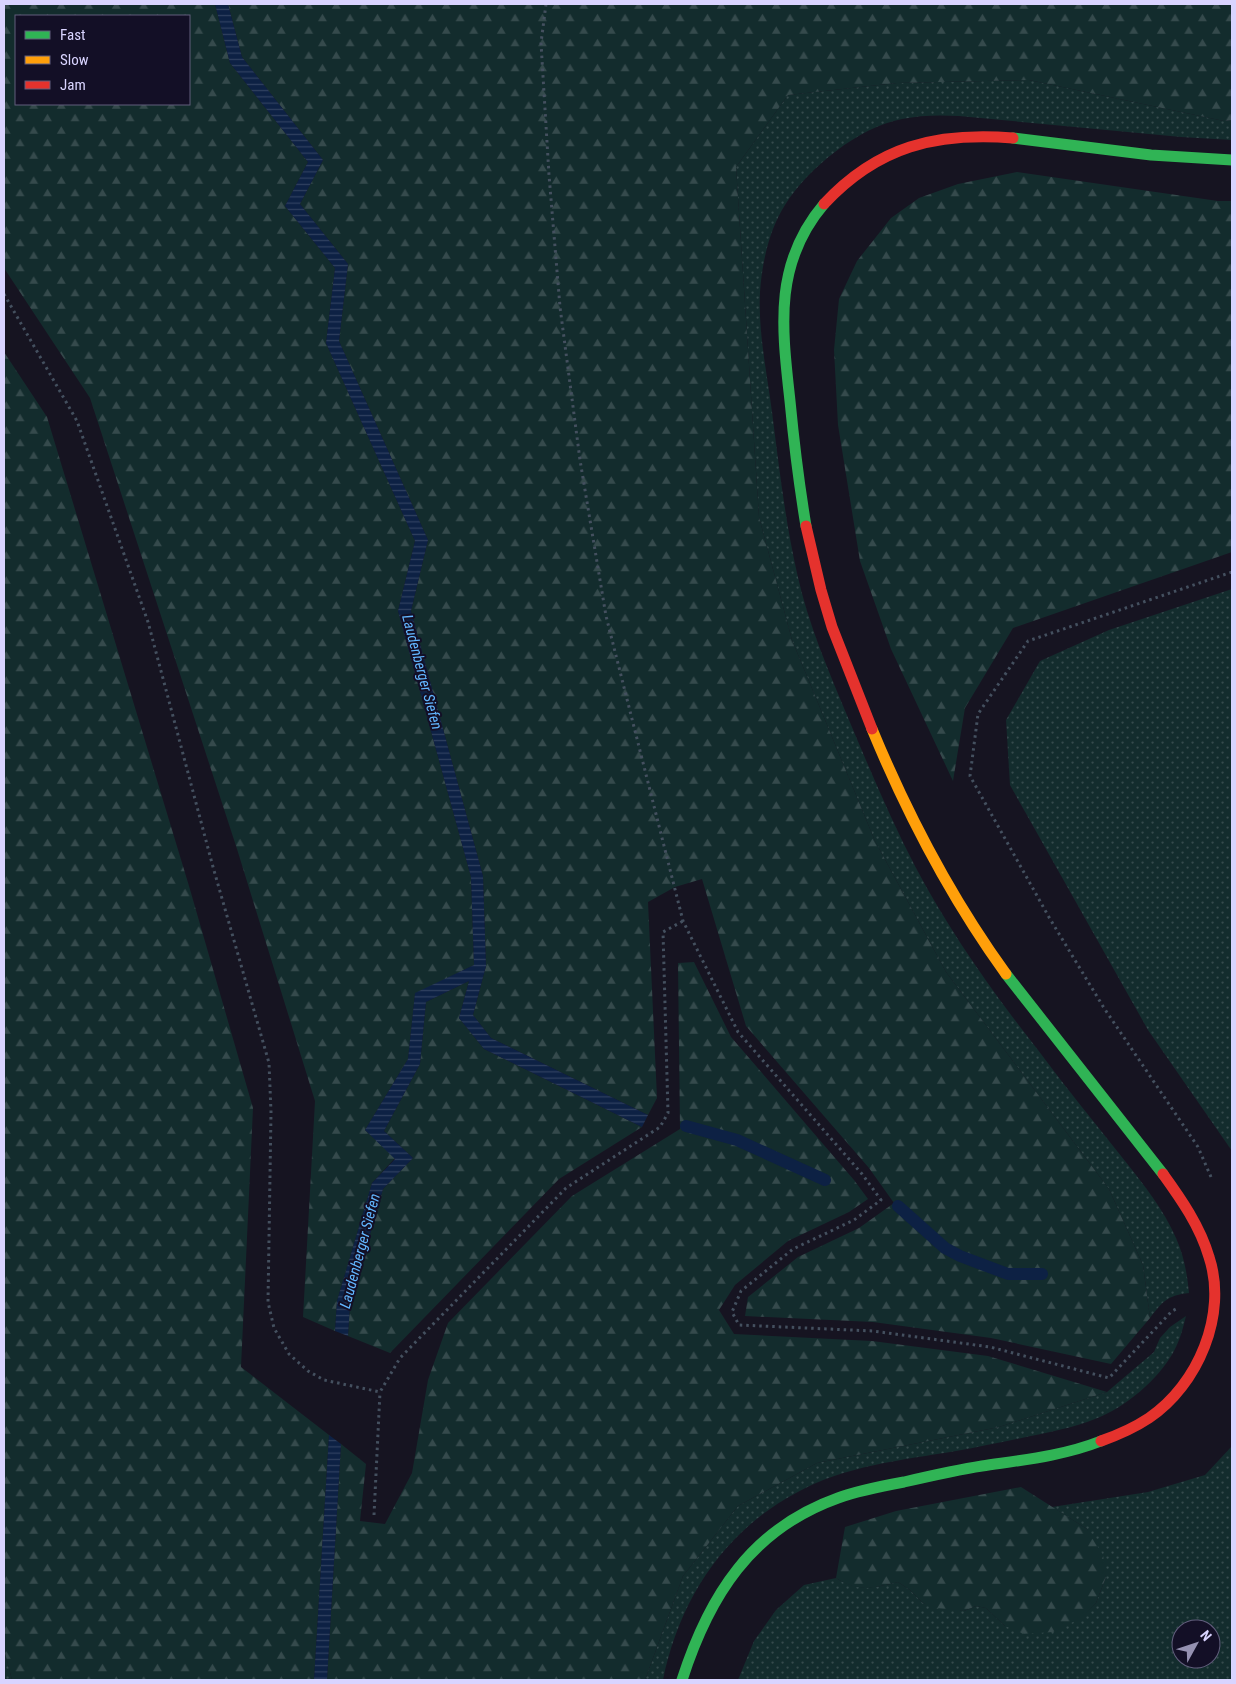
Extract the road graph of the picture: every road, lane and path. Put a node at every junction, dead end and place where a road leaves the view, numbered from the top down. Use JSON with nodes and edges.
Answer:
{"nodes":[{"id":1,"x":546,"y":4,"type":"edge"},
{"id":2,"x":1232,"y":160,"type":"edge"},
{"id":3,"x":4,"y":294,"type":"edge"},
{"id":4,"x":1232,"y":572,"type":"edge"},
{"id":5,"x":683,"y":921,"type":"junction"},
{"id":6,"x":1211,"y":1185,"type":"dead end"},
{"id":7,"x":1216,"y":1286,"type":"junction"},
{"id":8,"x":380,"y":1392,"type":"junction"},
{"id":9,"x":374,"y":1515,"type":"dead end"},
{"id":10,"x":682,"y":1680,"type":"edge"}],
"edges":[{"from":1,"to":5,"type":"path"},
{"from":2,"to":7,"type":"main road"},
{"from":3,"to":8,"type":"path"},
{"from":4,"to":6,"type":"path"},
{"from":5,"to":7,"type":"path"},
{"from":5,"to":8,"type":"path"},
{"from":7,"to":10,"type":"main road"},
{"from":8,"to":9,"type":"path"}]}
